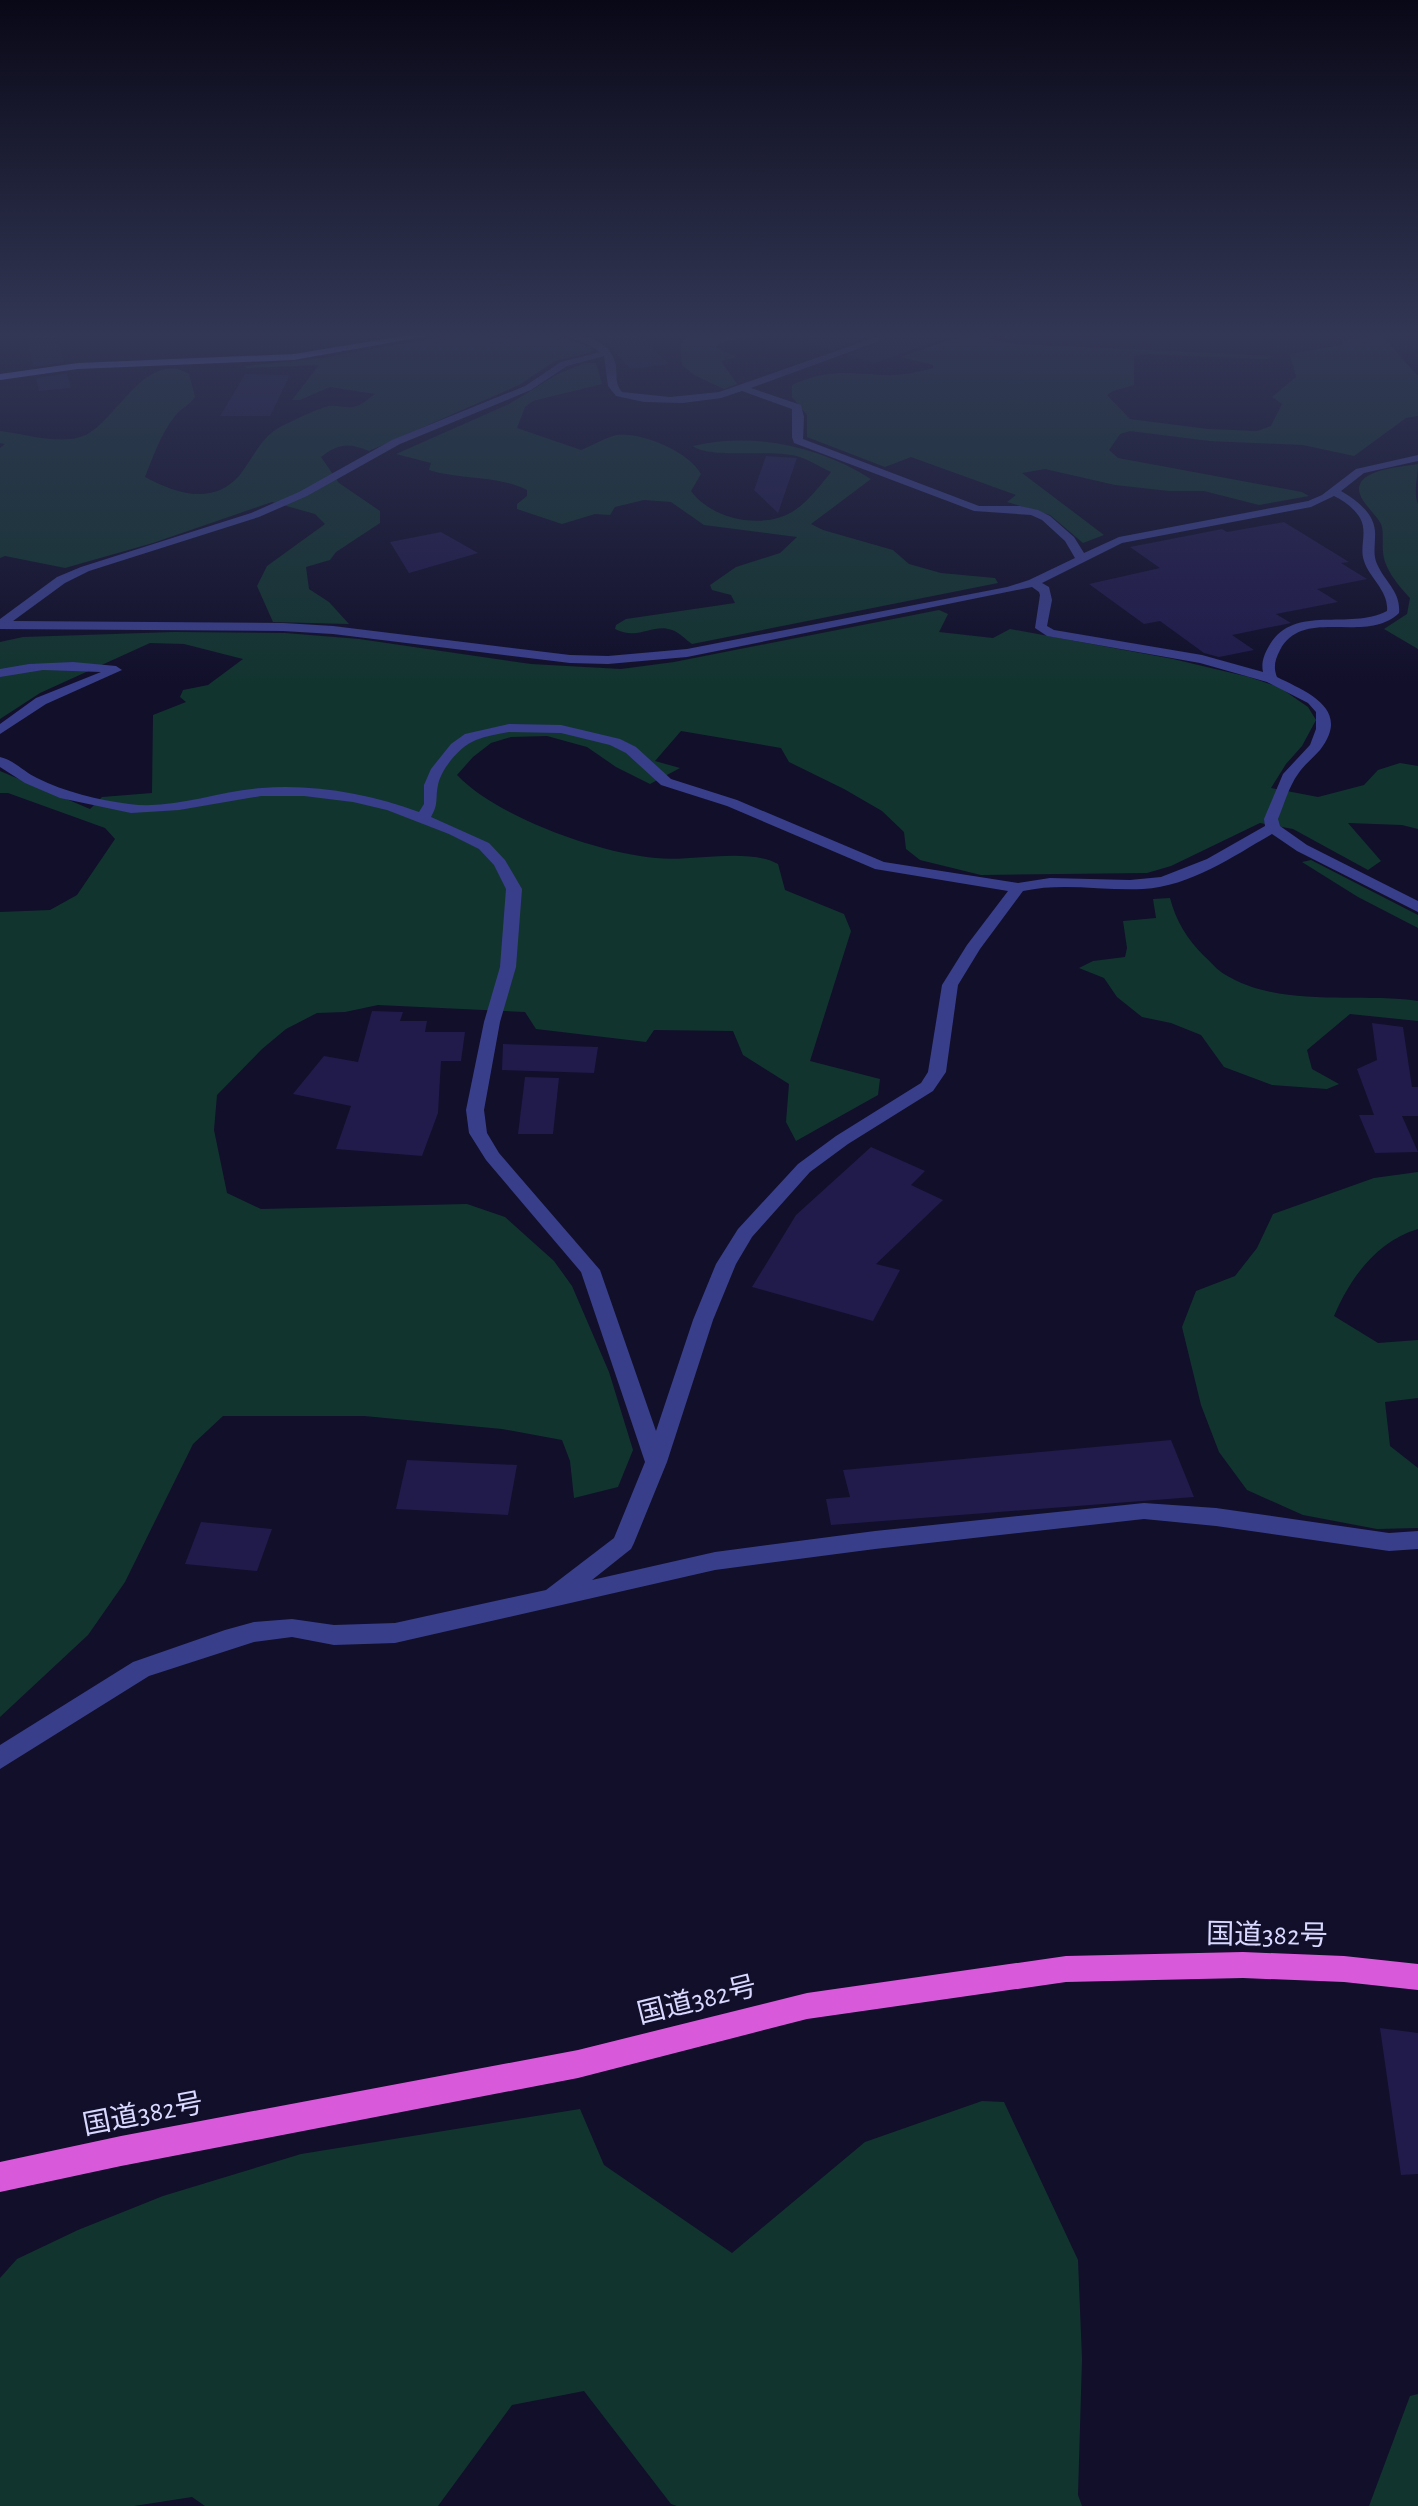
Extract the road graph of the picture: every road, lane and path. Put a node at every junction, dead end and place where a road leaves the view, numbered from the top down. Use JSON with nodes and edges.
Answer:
{"nodes":[{"id":1,"x":382,"y":450,"type":"edge"},
{"id":2,"x":824,"y":450,"type":"edge"},
{"id":3,"x":1418,"y":458,"type":"edge"},
{"id":4,"x":1334,"y":491,"type":"junction"},
{"id":5,"x":1081,"y":558,"type":"junction"},
{"id":6,"x":1033,"y":583,"type":"junction"},
{"id":7,"x":0,"y":625,"type":"edge"},
{"id":8,"x":0,"y":673,"type":"edge"},
{"id":9,"x":1272,"y":679,"type":"junction"},
{"id":10,"x":0,"y":730,"type":"edge"},
{"id":11,"x":0,"y":761,"type":"edge"},
{"id":12,"x":423,"y":818,"type":"junction"},
{"id":13,"x":1273,"y":828,"type":"junction"},
{"id":14,"x":1018,"y":888,"type":"junction"},
{"id":15,"x":1418,"y":907,"type":"edge"},
{"id":16,"x":656,"y":1462,"type":"junction"},
{"id":17,"x":1418,"y":1540,"type":"edge"},
{"id":18,"x":553,"y":1598,"type":"junction"},
{"id":19,"x":0,"y":1758,"type":"edge"},
{"id":20,"x":1418,"y":1977,"type":"edge"},
{"id":21,"x":0,"y":2177,"type":"edge"}],
"edges":[{"from":1,"to":7,"type":"street"},
{"from":2,"to":5,"type":"street"},
{"from":3,"to":4,"type":"street"},
{"from":4,"to":5,"type":"street"},
{"from":4,"to":9,"type":"street"},
{"from":5,"to":6,"type":"street"},
{"from":6,"to":7,"type":"street"},
{"from":6,"to":9,"type":"street"},
{"from":8,"to":10,"type":"street"},
{"from":9,"to":13,"type":"street"},
{"from":11,"to":12,"type":"street"},
{"from":12,"to":14,"type":"street"},
{"from":12,"to":16,"type":"street"},
{"from":13,"to":14,"type":"street"},
{"from":13,"to":15,"type":"street"},
{"from":14,"to":16,"type":"street"},
{"from":16,"to":18,"type":"street"},
{"from":17,"to":18,"type":"street"},
{"from":18,"to":19,"type":"street"},
{"from":20,"to":21,"type":"highway","name":"国道382号"}]}
